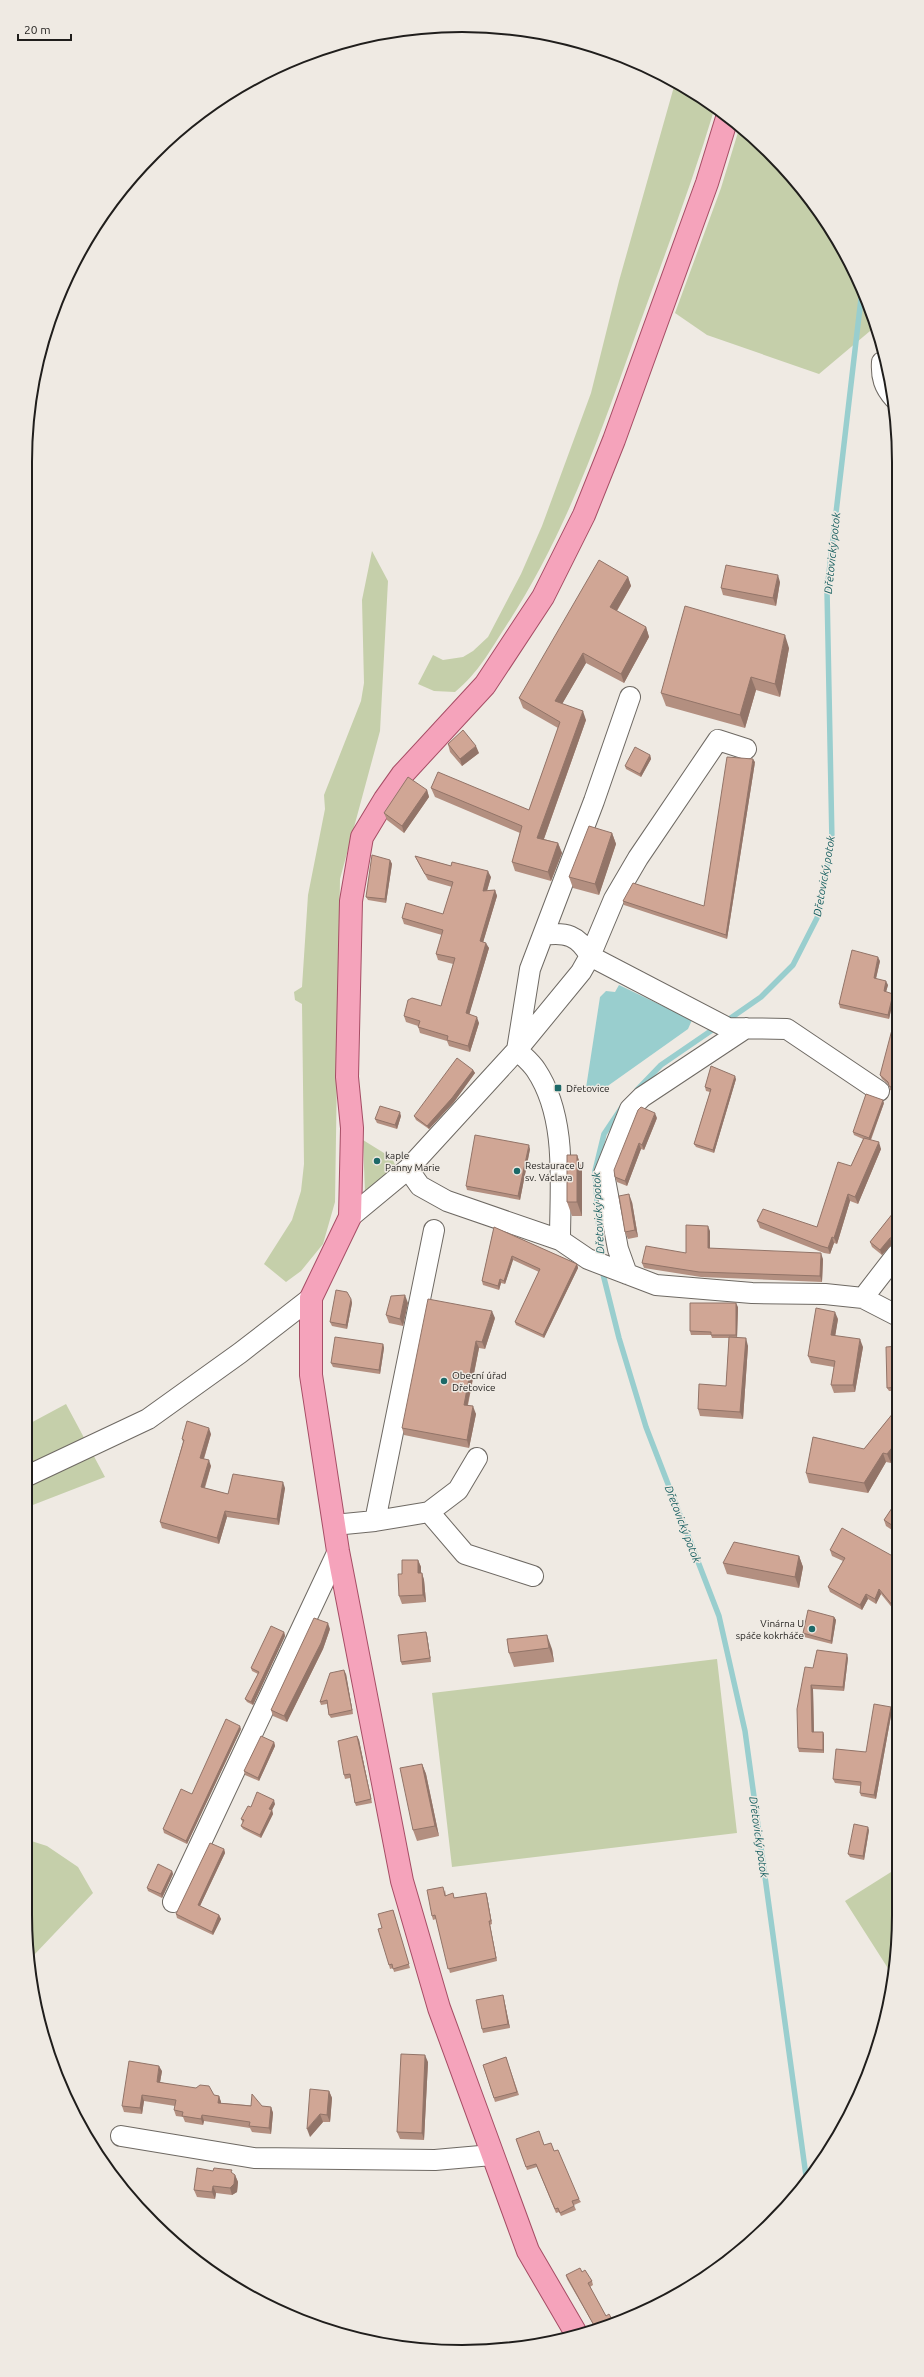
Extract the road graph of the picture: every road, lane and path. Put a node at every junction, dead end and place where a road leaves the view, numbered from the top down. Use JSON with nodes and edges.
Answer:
{"nodes":[{"id":1,"x":725,"y":122,"type":"edge"},
{"id":2,"x":882,"y":370,"type":"edge"},
{"id":3,"x":885,"y":386,"type":"edge"},
{"id":4,"x":630,"y":697,"type":"dead end"},
{"id":5,"x":746,"y":749,"type":"dead end"},
{"id":6,"x":543,"y":935,"type":"junction"},
{"id":7,"x":590,"y":956,"type":"junction"},
{"id":8,"x":746,"y":1028,"type":"junction"},
{"id":9,"x":517,"y":1050,"type":"junction"},
{"id":10,"x":879,"y":1091,"type":"dead end"},
{"id":11,"x":408,"y":1170,"type":"junction"},
{"id":12,"x":350,"y":1217,"type":"junction"},
{"id":13,"x":434,"y":1230,"type":"dead end"},
{"id":14,"x":560,"y":1240,"type":"junction"},
{"id":15,"x":892,"y":1260,"type":"edge"},
{"id":16,"x":619,"y":1271,"type":"junction"},
{"id":17,"x":311,"y":1298,"type":"junction"},
{"id":18,"x":863,"y":1298,"type":"junction"},
{"id":19,"x":892,"y":1313,"type":"edge"},
{"id":20,"x":477,"y":1458,"type":"dead end"},
{"id":21,"x":32,"y":1474,"type":"edge"},
{"id":22,"x":429,"y":1512,"type":"junction"},
{"id":23,"x":376,"y":1521,"type":"junction"},
{"id":24,"x":334,"y":1525,"type":"junction"},
{"id":25,"x":338,"y":1550,"type":"junction"},
{"id":26,"x":534,"y":1576,"type":"dead end"},
{"id":27,"x":173,"y":1902,"type":"dead end"},
{"id":28,"x":121,"y":2136,"type":"dead end"},
{"id":29,"x":492,"y":2155,"type":"junction"},
{"id":30,"x":574,"y":2330,"type":"edge"}],
"edges":[{"from":1,"to":12,"type":"main road"},
{"from":2,"to":3,"type":"street"},
{"from":4,"to":6,"type":"street"},
{"from":5,"to":7,"type":"street"},
{"from":6,"to":7,"type":"street"},
{"from":6,"to":9,"type":"street"},
{"from":7,"to":8,"type":"street"},
{"from":7,"to":9,"type":"street"},
{"from":8,"to":10,"type":"street"},
{"from":8,"to":16,"type":"street"},
{"from":9,"to":11,"type":"street"},
{"from":9,"to":14,"type":"street"},
{"from":11,"to":12,"type":"street"},
{"from":11,"to":14,"type":"street"},
{"from":12,"to":17,"type":"main road"},
{"from":13,"to":23,"type":"street"},
{"from":14,"to":16,"type":"street"},
{"from":15,"to":18,"type":"street"},
{"from":16,"to":18,"type":"street"},
{"from":17,"to":21,"type":"street"},
{"from":17,"to":24,"type":"main road"},
{"from":18,"to":19,"type":"street"},
{"from":20,"to":22,"type":"street"},
{"from":22,"to":23,"type":"street"},
{"from":22,"to":26,"type":"street"},
{"from":23,"to":24,"type":"street"},
{"from":24,"to":25,"type":"main road"},
{"from":25,"to":27,"type":"street"},
{"from":25,"to":29,"type":"main road"},
{"from":28,"to":29,"type":"street"},
{"from":29,"to":30,"type":"main road"}]}
